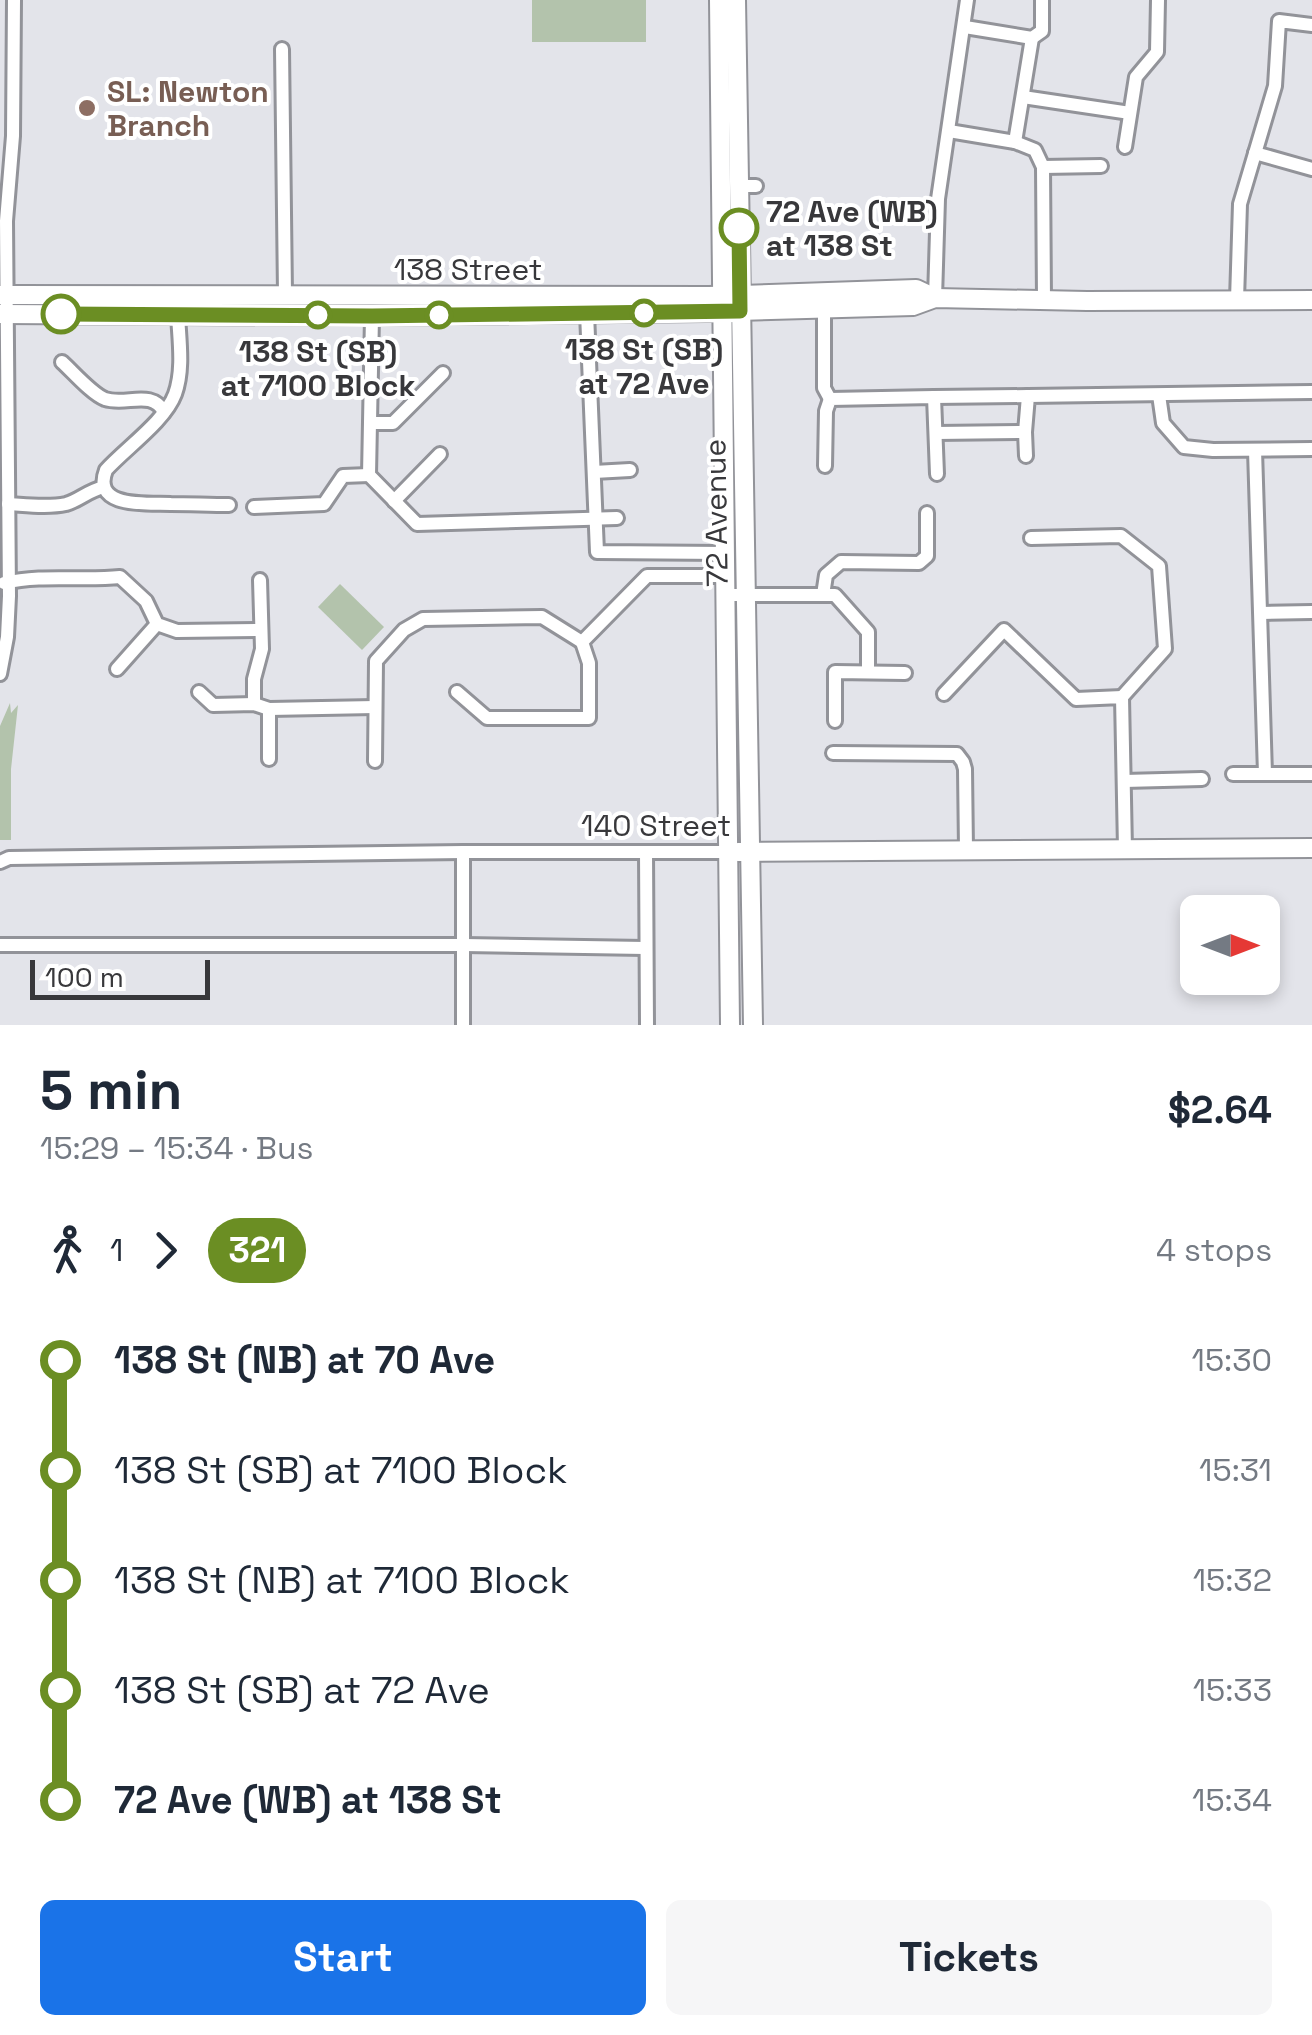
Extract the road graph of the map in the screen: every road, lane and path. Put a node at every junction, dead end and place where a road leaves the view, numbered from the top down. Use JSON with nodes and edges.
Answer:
{"nodes":[{"id":1,"x":14,"y":0,"type":"edge"},
{"id":2,"x":719,"y":0,"type":"edge"},
{"id":3,"x":967,"y":0,"type":"edge"},
{"id":4,"x":1042,"y":0,"type":"edge"},
{"id":5,"x":1158,"y":0,"type":"edge"},
{"id":6,"x":740,"y":10,"type":"edge"},
{"id":7,"x":1312,"y":25,"type":"edge"},
{"id":8,"x":964,"y":27,"type":"junction"},
{"id":9,"x":1032,"y":38,"type":"junction"},
{"id":10,"x":282,"y":49,"type":"dead end"},
{"id":11,"x":1023,"y":97,"type":"junction"},
{"id":12,"x":1130,"y":113,"type":"junction"},
{"id":13,"x":948,"y":131,"type":"junction"},
{"id":14,"x":1016,"y":142,"type":"junction"},
{"id":15,"x":1125,"y":148,"type":"dead end"},
{"id":16,"x":1255,"y":153,"type":"junction"},
{"id":17,"x":1101,"y":166,"type":"dead end"},
{"id":18,"x":1043,"y":167,"type":"junction"},
{"id":19,"x":1312,"y":168,"type":"edge"},
{"id":20,"x":921,"y":195,"type":"dead end"},
{"id":21,"x":938,"y":199,"type":"junction"},
{"id":22,"x":285,"y":294,"type":"junction"},
{"id":23,"x":935,"y":298,"type":"junction"},
{"id":24,"x":1044,"y":299,"type":"junction"},
{"id":25,"x":1237,"y":300,"type":"junction"},
{"id":26,"x":1312,"y":300,"type":"edge"},
{"id":27,"x":731,"y":303,"type":"junction"},
{"id":28,"x":3,"y":304,"type":"edge"},
{"id":29,"x":824,"y":309,"type":"junction"},
{"id":30,"x":587,"y":313,"type":"junction"},
{"id":31,"x":178,"y":314,"type":"junction"},
{"id":32,"x":372,"y":316,"type":"junction"},
{"id":33,"x":62,"y":362,"type":"dead end"},
{"id":34,"x":443,"y":373,"type":"dead end"},
{"id":35,"x":1312,"y":392,"type":"edge"},
{"id":36,"x":1159,"y":395,"type":"junction"},
{"id":37,"x":1028,"y":396,"type":"junction"},
{"id":38,"x":934,"y":397,"type":"junction"},
{"id":39,"x":830,"y":399,"type":"junction"},
{"id":40,"x":164,"y":412,"type":"junction"},
{"id":41,"x":370,"y":423,"type":"junction"},
{"id":42,"x":1025,"y":432,"type":"junction"},
{"id":43,"x":936,"y":433,"type":"junction"},
{"id":44,"x":1312,"y":448,"type":"edge"},
{"id":45,"x":1255,"y":450,"type":"junction"},
{"id":46,"x":440,"y":454,"type":"dead end"},
{"id":47,"x":1026,"y":456,"type":"dead end"},
{"id":48,"x":826,"y":466,"type":"dead end"},
{"id":49,"x":630,"y":470,"type":"dead end"},
{"id":50,"x":594,"y":472,"type":"junction"},
{"id":51,"x":936,"y":474,"type":"dead end"},
{"id":52,"x":369,"y":475,"type":"junction"},
{"id":53,"x":104,"y":487,"type":"junction"},
{"id":54,"x":394,"y":501,"type":"junction"},
{"id":55,"x":8,"y":504,"type":"junction"},
{"id":56,"x":229,"y":505,"type":"dead end"},
{"id":57,"x":254,"y":507,"type":"dead end"},
{"id":58,"x":927,"y":513,"type":"dead end"},
{"id":59,"x":617,"y":518,"type":"dead end"},
{"id":60,"x":595,"y":520,"type":"junction"},
{"id":61,"x":1031,"y":538,"type":"dead end"},
{"id":62,"x":724,"y":553,"type":"junction"},
{"id":63,"x":725,"y":576,"type":"junction"},
{"id":64,"x":260,"y":580,"type":"dead end"},
{"id":65,"x":3,"y":581,"type":"edge"},
{"id":66,"x":725,"y":595,"type":"junction"},
{"id":67,"x":746,"y":595,"type":"junction"},
{"id":68,"x":823,"y":595,"type":"junction"},
{"id":69,"x":1312,"y":612,"type":"edge"},
{"id":70,"x":1261,"y":613,"type":"junction"},
{"id":71,"x":157,"y":624,"type":"junction"},
{"id":72,"x":261,"y":630,"type":"junction"},
{"id":73,"x":582,"y":642,"type":"junction"},
{"id":74,"x":117,"y":670,"type":"dead end"},
{"id":75,"x":868,"y":672,"type":"junction"},
{"id":76,"x":906,"y":672,"type":"dead end"},
{"id":77,"x":0,"y":674,"type":"edge"},
{"id":78,"x":199,"y":692,"type":"dead end"},
{"id":79,"x":456,"y":692,"type":"dead end"},
{"id":80,"x":944,"y":694,"type":"dead end"},
{"id":81,"x":1122,"y":697,"type":"junction"},
{"id":82,"x":254,"y":704,"type":"junction"},
{"id":83,"x":376,"y":707,"type":"junction"},
{"id":84,"x":269,"y":709,"type":"junction"},
{"id":85,"x":835,"y":721,"type":"dead end"},
{"id":86,"x":833,"y":753,"type":"dead end"},
{"id":87,"x":269,"y":759,"type":"dead end"},
{"id":88,"x":375,"y":761,"type":"dead end"},
{"id":89,"x":1232,"y":774,"type":"dead end"},
{"id":90,"x":1265,"y":774,"type":"junction"},
{"id":91,"x":1312,"y":774,"type":"edge"},
{"id":92,"x":1202,"y":779,"type":"dead end"},
{"id":93,"x":1124,"y":782,"type":"junction"},
{"id":94,"x":1312,"y":848,"type":"edge"},
{"id":95,"x":1125,"y":849,"type":"junction"},
{"id":96,"x":966,"y":850,"type":"junction"},
{"id":97,"x":463,"y":852,"type":"junction"},
{"id":98,"x":646,"y":852,"type":"junction"},
{"id":99,"x":728,"y":852,"type":"junction"},
{"id":100,"x":750,"y":852,"type":"junction"},
{"id":101,"x":0,"y":861,"type":"edge"},
{"id":102,"x":0,"y":945,"type":"edge"},
{"id":103,"x":464,"y":945,"type":"junction"},
{"id":104,"x":646,"y":948,"type":"junction"},
{"id":105,"x":463,"y":1025,"type":"edge"},
{"id":106,"x":647,"y":1025,"type":"edge"},
{"id":107,"x":730,"y":1025,"type":"edge"},
{"id":108,"x":752,"y":1025,"type":"edge"}],
"edges":[{"from":1,"to":28,"type":"street"},
{"from":2,"to":27,"type":"main road","name":"72 Avenue"},
{"from":3,"to":8,"type":"street"},
{"from":4,"to":9,"type":"street"},
{"from":5,"to":12,"type":"street"},
{"from":6,"to":27,"type":"main road","name":"72 Avenue"},
{"from":7,"to":16,"type":"street"},
{"from":8,"to":9,"type":"street"},
{"from":8,"to":13,"type":"street"},
{"from":9,"to":11,"type":"street"},
{"from":10,"to":22,"type":"street"},
{"from":11,"to":12,"type":"street"},
{"from":11,"to":14,"type":"street"},
{"from":12,"to":15,"type":"street"},
{"from":13,"to":14,"type":"street"},
{"from":13,"to":21,"type":"street"},
{"from":14,"to":18,"type":"street"},
{"from":16,"to":19,"type":"street"},
{"from":16,"to":25,"type":"street"},
{"from":17,"to":18,"type":"street"},
{"from":18,"to":24,"type":"street"},
{"from":20,"to":21,"type":"street"},
{"from":21,"to":23,"type":"street"},
{"from":22,"to":27,"type":"main road","name":"138 Street"},
{"from":22,"to":28,"type":"main road","name":"138 Street"},
{"from":23,"to":24,"type":"main road","name":"138 Street"},
{"from":23,"to":27,"type":"main road","name":"138 Street"},
{"from":23,"to":29,"type":"main road","name":"138 Street"},
{"from":24,"to":25,"type":"main road","name":"138 Street"},
{"from":25,"to":26,"type":"main road","name":"138 Street"},
{"from":27,"to":29,"type":"main road","name":"138 Street"},
{"from":27,"to":30,"type":"main road","name":"138 Street"},
{"from":27,"to":62,"type":"main road","name":"72 Avenue"},
{"from":27,"to":67,"type":"main road","name":"72 Avenue"},
{"from":28,"to":31,"type":"main road","name":"138 Street"},
{"from":28,"to":55,"type":"street"},
{"from":29,"to":39,"type":"street"},
{"from":30,"to":32,"type":"main road","name":"138 Street"},
{"from":30,"to":50,"type":"street"},
{"from":31,"to":32,"type":"main road","name":"138 Street"},
{"from":31,"to":40,"type":"street"},
{"from":32,"to":41,"type":"street"},
{"from":33,"to":40,"type":"street"},
{"from":34,"to":41,"type":"street"},
{"from":35,"to":36,"type":"street"},
{"from":36,"to":37,"type":"street"},
{"from":36,"to":45,"type":"street"},
{"from":37,"to":38,"type":"street"},
{"from":37,"to":42,"type":"street"},
{"from":38,"to":39,"type":"street"},
{"from":38,"to":43,"type":"street"},
{"from":39,"to":48,"type":"street"},
{"from":40,"to":53,"type":"street"},
{"from":41,"to":52,"type":"street"},
{"from":42,"to":43,"type":"street"},
{"from":42,"to":47,"type":"street"},
{"from":43,"to":51,"type":"street"},
{"from":44,"to":45,"type":"street"},
{"from":45,"to":70,"type":"street"},
{"from":46,"to":54,"type":"street"},
{"from":49,"to":50,"type":"street"},
{"from":50,"to":60,"type":"street"},
{"from":52,"to":54,"type":"street"},
{"from":52,"to":57,"type":"street"},
{"from":53,"to":55,"type":"street"},
{"from":53,"to":56,"type":"street"},
{"from":54,"to":60,"type":"street"},
{"from":55,"to":65,"type":"street"},
{"from":58,"to":68,"type":"street"},
{"from":59,"to":60,"type":"street"},
{"from":60,"to":62,"type":"street"},
{"from":61,"to":81,"type":"street"},
{"from":62,"to":63,"type":"main road","name":"72 Avenue"},
{"from":63,"to":66,"type":"main road","name":"72 Avenue"},
{"from":63,"to":73,"type":"street"},
{"from":64,"to":72,"type":"street"},
{"from":65,"to":71,"type":"street"},
{"from":65,"to":77,"type":"street"},
{"from":66,"to":67,"type":"street"},
{"from":66,"to":99,"type":"main road","name":"72 Avenue"},
{"from":67,"to":68,"type":"street"},
{"from":67,"to":100,"type":"main road","name":"72 Avenue"},
{"from":68,"to":75,"type":"street"},
{"from":69,"to":70,"type":"street"},
{"from":70,"to":90,"type":"street"},
{"from":71,"to":72,"type":"street"},
{"from":71,"to":74,"type":"street"},
{"from":72,"to":82,"type":"street"},
{"from":73,"to":79,"type":"street"},
{"from":73,"to":83,"type":"street"},
{"from":75,"to":76,"type":"street"},
{"from":75,"to":85,"type":"street"},
{"from":78,"to":82,"type":"street"},
{"from":80,"to":81,"type":"street"},
{"from":81,"to":93,"type":"street"},
{"from":82,"to":84,"type":"street"},
{"from":83,"to":84,"type":"street"},
{"from":83,"to":88,"type":"street"},
{"from":84,"to":87,"type":"street"},
{"from":86,"to":96,"type":"street"},
{"from":89,"to":90,"type":"street"},
{"from":90,"to":91,"type":"street"},
{"from":92,"to":93,"type":"street"},
{"from":93,"to":95,"type":"street"},
{"from":94,"to":95,"type":"main road","name":"140 Street"},
{"from":95,"to":96,"type":"main road","name":"140 Street"},
{"from":96,"to":100,"type":"main road","name":"140 Street"},
{"from":97,"to":98,"type":"street","name":"140 Street"},
{"from":97,"to":101,"type":"street","name":"140 Street"},
{"from":97,"to":103,"type":"street"},
{"from":98,"to":99,"type":"street","name":"140 Street"},
{"from":98,"to":104,"type":"street"},
{"from":99,"to":100,"type":"main road","name":"140 Street"},
{"from":99,"to":107,"type":"main road","name":"72 Avenue"},
{"from":100,"to":108,"type":"main road","name":"72 Avenue"},
{"from":102,"to":103,"type":"street"},
{"from":103,"to":104,"type":"street"},
{"from":103,"to":105,"type":"street"},
{"from":104,"to":106,"type":"street"}]}
